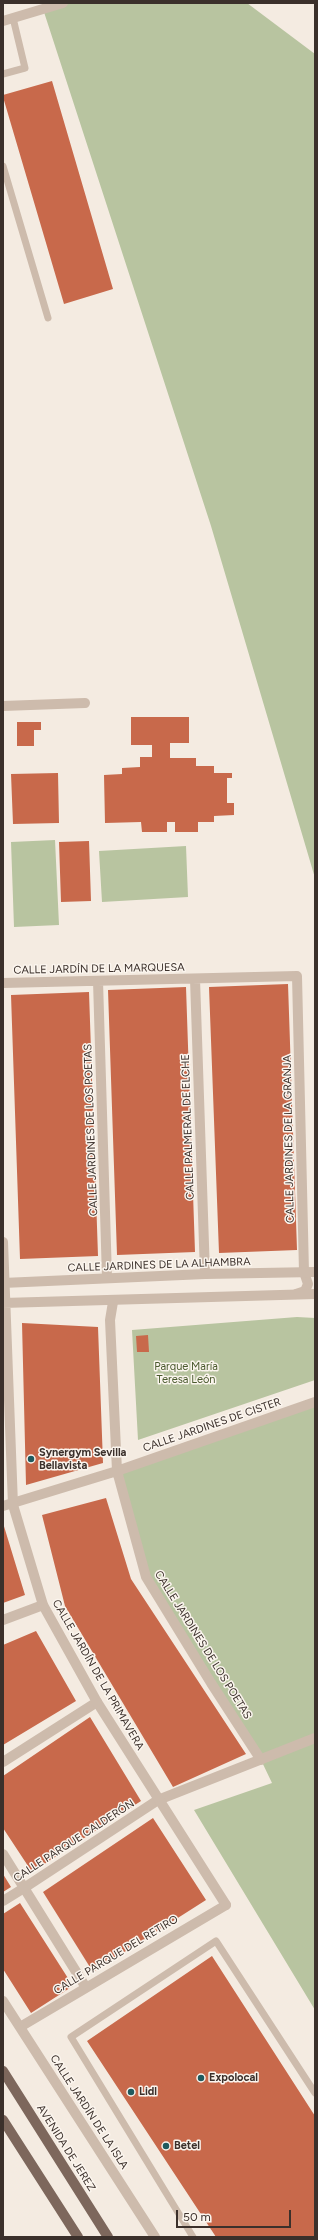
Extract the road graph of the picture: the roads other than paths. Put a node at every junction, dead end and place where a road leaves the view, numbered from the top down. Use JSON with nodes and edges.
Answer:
{"nodes":[{"id":1,"x":63,"y":3,"type":"edge"},
{"id":2,"x":8,"y":20,"type":"edge"},
{"id":3,"x":3,"y":74,"type":"edge"},
{"id":4,"x":3,"y":166,"type":"edge"},
{"id":5,"x":48,"y":318,"type":"dead end"},
{"id":6,"x":85,"y":703,"type":"dead end"},
{"id":7,"x":3,"y":706,"type":"edge"},
{"id":8,"x":297,"y":976,"type":"joint"},
{"id":9,"x":195,"y":979,"type":"junction"},
{"id":10,"x":98,"y":981,"type":"junction"},
{"id":11,"x":3,"y":983,"type":"edge"},
{"id":12,"x":3,"y":1242,"type":"edge"},
{"id":13,"x":304,"y":1272,"type":"junction"},
{"id":14,"x":315,"y":1272,"type":"edge"},
{"id":15,"x":205,"y":1274,"type":"junction"},
{"id":16,"x":107,"y":1278,"type":"junction"},
{"id":17,"x":4,"y":1283,"type":"edge"},
{"id":18,"x":296,"y":1294,"type":"junction"},
{"id":19,"x":315,"y":1294,"type":"edge"},
{"id":20,"x":114,"y":1302,"type":"junction"},
{"id":21,"x":5,"y":1303,"type":"edge"},
{"id":22,"x":315,"y":1402,"type":"edge"},
{"id":23,"x":117,"y":1472,"type":"junction"},
{"id":24,"x":8,"y":1505,"type":"edge"},
{"id":25,"x":43,"y":1605,"type":"junction"},
{"id":26,"x":3,"y":1620,"type":"edge"},
{"id":27,"x":97,"y":1702,"type":"junction"},
{"id":28,"x":315,"y":1738,"type":"edge"},
{"id":29,"x":261,"y":1760,"type":"junction"},
{"id":30,"x":3,"y":1762,"type":"edge"},
{"id":31,"x":158,"y":1800,"type":"junction"},
{"id":32,"x":3,"y":1854,"type":"edge"},
{"id":33,"x":24,"y":1888,"type":"junction"},
{"id":34,"x":3,"y":1901,"type":"edge"},
{"id":35,"x":226,"y":1905,"type":"joint"},
{"id":36,"x":85,"y":1986,"type":"junction"},
{"id":37,"x":3,"y":2001,"type":"edge"},
{"id":38,"x":20,"y":2027,"type":"junction"},
{"id":39,"x":3,"y":2071,"type":"edge"},
{"id":40,"x":315,"y":2093,"type":"edge"},
{"id":41,"x":3,"y":2120,"type":"edge"},
{"id":42,"x":78,"y":2237,"type":"edge"},
{"id":43,"x":108,"y":2237,"type":"edge"},
{"id":44,"x":155,"y":2237,"type":"edge"},
{"id":45,"x":193,"y":2237,"type":"edge"}],
"edges":[{"from":1,"to":2,"type":"street"},
{"from":2,"to":3,"type":"lane"},
{"from":4,"to":5,"type":"lane"},
{"from":6,"to":7,"type":"street"},
{"from":8,"to":9,"type":"street","name":"CALLE JARDÍN DE LA MARQUESA"},
{"from":8,"to":13,"type":"street","name":"CALLE JARDINES DE LA GRANJA"},
{"from":9,"to":10,"type":"street","name":"CALLE JARDÍN DE LA MARQUESA"},
{"from":9,"to":15,"type":"street","name":"CALLE PALMERAL DE ELCHE"},
{"from":10,"to":11,"type":"street","name":"CALLE JARDÍN DE LA MARQUESA"},
{"from":10,"to":16,"type":"street","name":"CALLE JARDINES DE LOS POETAS"},
{"from":12,"to":17,"type":"street","name":"CALLE JARDÍN DE LA PRIMAVERA"},
{"from":13,"to":14,"type":"street","name":"CALLE JARDINES DE LA ALHAMBRA"},
{"from":13,"to":15,"type":"street","name":"CALLE JARDINES DE LA ALHAMBRA"},
{"from":13,"to":18,"type":"street","name":"CALLE JARDINES DE LA GRANJA"},
{"from":15,"to":16,"type":"street","name":"CALLE JARDINES DE LA ALHAMBRA"},
{"from":16,"to":17,"type":"street","name":"CALLE JARDINES DE LA ALHAMBRA"},
{"from":17,"to":21,"type":"street","name":"CALLE JARDÍN DE LA PRIMAVERA"},
{"from":18,"to":19,"type":"street"},
{"from":18,"to":20,"type":"street"},
{"from":20,"to":21,"type":"street"},
{"from":20,"to":23,"type":"street","name":"CALLE JARDINES DE LOS POETAS"},
{"from":21,"to":24,"type":"street","name":"CALLE JARDÍN DE LA PRIMAVERA"},
{"from":22,"to":23,"type":"street","name":"CALLE JARDINES DE CISTER"},
{"from":23,"to":24,"type":"street","name":"CALLE JARDINES DE CISTER"},
{"from":23,"to":29,"type":"street","name":"CALLE JARDINES DE LOS POETAS"},
{"from":24,"to":25,"type":"street","name":"CALLE JARDÍN DE LA PRIMAVERA"},
{"from":25,"to":26,"type":"street"},
{"from":25,"to":27,"type":"street","name":"CALLE JARDÍN DE LA PRIMAVERA"},
{"from":27,"to":30,"type":"street"},
{"from":27,"to":31,"type":"street","name":"CALLE JARDÍN DE LA PRIMAVERA"},
{"from":28,"to":29,"type":"street","name":"CALLE PARQUE CALDERÓN"},
{"from":29,"to":31,"type":"street","name":"CALLE PARQUE CALDERÓN"},
{"from":31,"to":33,"type":"street","name":"CALLE PARQUE CALDERÓN"},
{"from":31,"to":35,"type":"street","name":"CALLE JARDÍN DE LA PRIMAVERA"},
{"from":32,"to":33,"type":"street"},
{"from":33,"to":34,"type":"street","name":"CALLE PARQUE CALDERÓN"},
{"from":33,"to":36,"type":"street"},
{"from":35,"to":36,"type":"street","name":"CALLE PARQUE DEL RETIRO"},
{"from":36,"to":38,"type":"street","name":"CALLE PARQUE DEL RETIRO"},
{"from":37,"to":38,"type":"street","name":"CALLE JARDÍN DE LA ISLA"},
{"from":38,"to":44,"type":"street","name":"CALLE JARDÍN DE LA ISLA"},
{"from":39,"to":43,"type":"main road","name":"AVENIDA DE JEREZ"},
{"from":40,"to":45,"type":"lane"},
{"from":41,"to":42,"type":"main road"}]}
